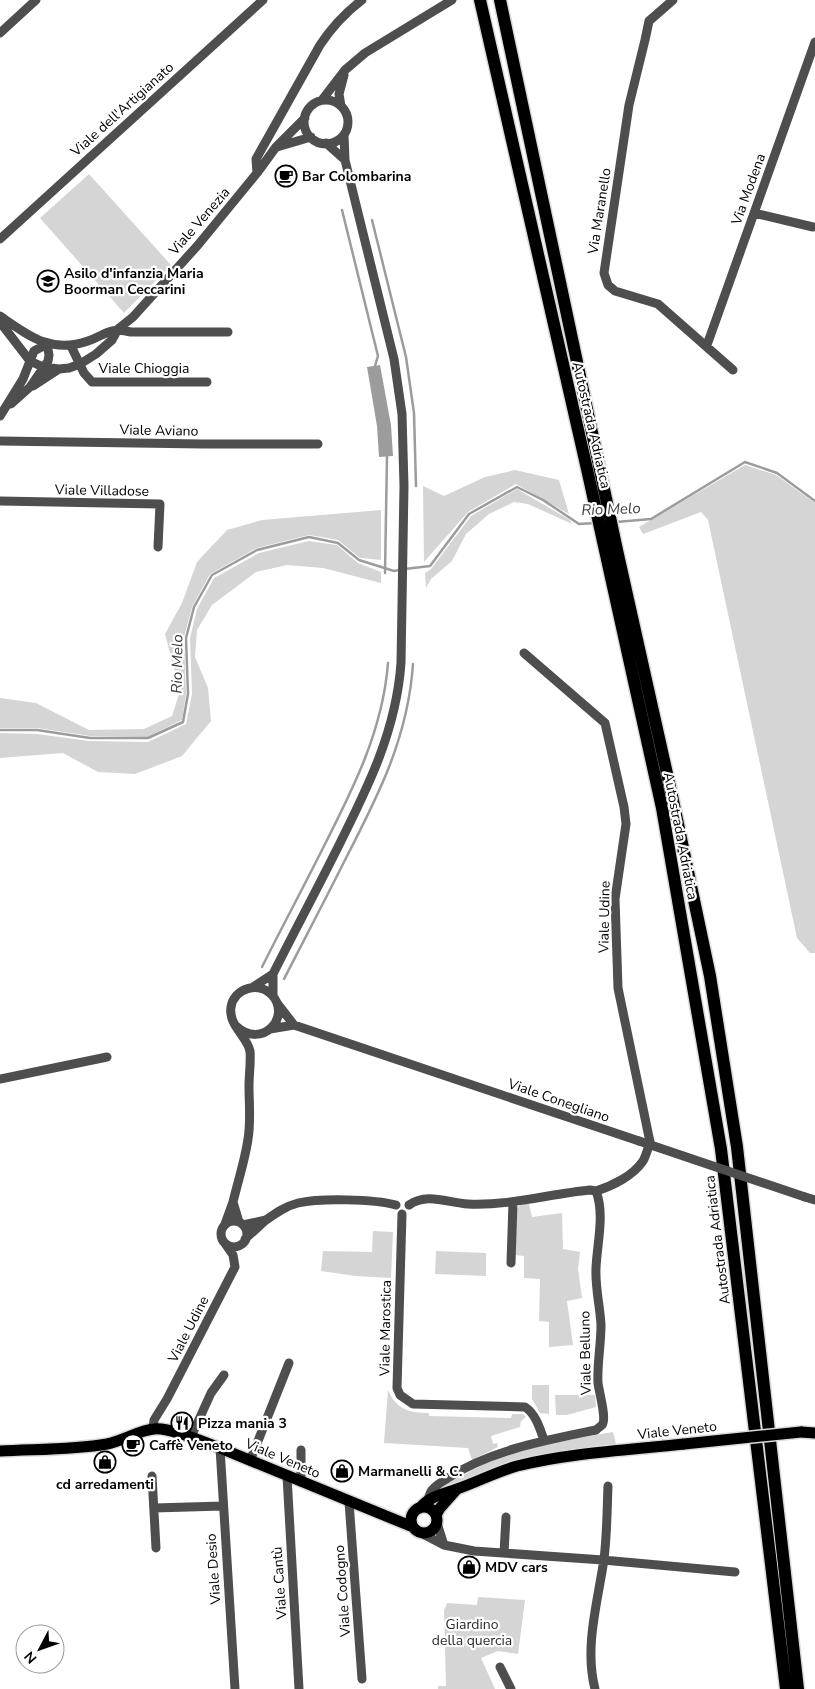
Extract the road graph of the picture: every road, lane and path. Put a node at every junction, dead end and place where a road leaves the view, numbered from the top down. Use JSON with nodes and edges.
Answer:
{"nodes":[{"id":1,"x":36,"y":0,"type":"edge"},
{"id":2,"x":263,"y":0,"type":"edge"},
{"id":3,"x":362,"y":0,"type":"edge"},
{"id":4,"x":452,"y":0,"type":"edge"},
{"id":5,"x":480,"y":0,"type":"edge"},
{"id":6,"x":500,"y":0,"type":"edge"},
{"id":7,"x":673,"y":0,"type":"edge"},
{"id":8,"x":0,"y":33,"type":"edge"},
{"id":9,"x":815,"y":42,"type":"edge"},
{"id":10,"x":345,"y":70,"type":"junction"},
{"id":11,"x":322,"y":100,"type":"junction"},
{"id":12,"x":342,"y":106,"type":"junction"},
{"id":13,"x":305,"y":118,"type":"junction"},
{"id":14,"x":344,"y":135,"type":"junction"},
{"id":15,"x":311,"y":138,"type":"junction"},
{"id":16,"x":326,"y":144,"type":"junction"},
{"id":17,"x":276,"y":147,"type":"junction"},
{"id":18,"x":345,"y":160,"type":"junction"},
{"id":19,"x":257,"y":174,"type":"junction"},
{"id":20,"x":754,"y":213,"type":"junction"},
{"id":21,"x":813,"y":227,"type":"dead end"},
{"id":22,"x":0,"y":239,"type":"edge"},
{"id":23,"x":0,"y":316,"type":"edge"},
{"id":24,"x":0,"y":322,"type":"edge"},
{"id":25,"x":118,"y":329,"type":"junction"},
{"id":26,"x":228,"y":332,"type":"dead end"},
{"id":27,"x":47,"y":344,"type":"junction"},
{"id":28,"x":707,"y":345,"type":"junction"},
{"id":29,"x":70,"y":346,"type":"junction"},
{"id":30,"x":30,"y":361,"type":"junction"},
{"id":31,"x":80,"y":364,"type":"junction"},
{"id":32,"x":43,"y":367,"type":"junction"},
{"id":33,"x":59,"y":369,"type":"junction"},
{"id":34,"x":733,"y":370,"type":"dead end"},
{"id":35,"x":208,"y":382,"type":"dead end"},
{"id":36,"x":30,"y":388,"type":"junction"},
{"id":37,"x":3,"y":412,"type":"edge"},
{"id":38,"x":0,"y":441,"type":"edge"},
{"id":39,"x":318,"y":444,"type":"dead end"},
{"id":40,"x":0,"y":501,"type":"edge"},
{"id":41,"x":158,"y":547,"type":"dead end"},
{"id":42,"x":524,"y":653,"type":"dead end"},
{"id":43,"x":273,"y":974,"type":"junction"},
{"id":44,"x":253,"y":987,"type":"junction"},
{"id":45,"x":275,"y":999,"type":"junction"},
{"id":46,"x":294,"y":1025,"type":"junction"},
{"id":47,"x":236,"y":1026,"type":"junction"},
{"id":48,"x":267,"y":1031,"type":"junction"},
{"id":49,"x":250,"y":1050,"type":"junction"},
{"id":50,"x":107,"y":1057,"type":"dead end"},
{"id":51,"x":0,"y":1079,"type":"edge"},
{"id":52,"x":596,"y":1191,"type":"junction"},
{"id":53,"x":815,"y":1200,"type":"edge"},
{"id":54,"x":233,"y":1202,"type":"junction"},
{"id":55,"x":513,"y":1202,"type":"junction"},
{"id":56,"x":396,"y":1205,"type":"junction"},
{"id":57,"x":409,"y":1205,"type":"junction"},
{"id":58,"x":402,"y":1214,"type":"junction"},
{"id":59,"x":266,"y":1220,"type":"junction"},
{"id":60,"x":225,"y":1224,"type":"junction"},
{"id":61,"x":241,"y":1224,"type":"junction"},
{"id":62,"x":245,"y":1239,"type":"junction"},
{"id":63,"x":224,"y":1242,"type":"junction"},
{"id":64,"x":511,"y":1263,"type":"dead end"},
{"id":65,"x":289,"y":1363,"type":"dead end"},
{"id":66,"x":224,"y":1375,"type":"dead end"},
{"id":67,"x":153,"y":1428,"type":"junction"},
{"id":68,"x":815,"y":1433,"type":"edge"},
{"id":69,"x":191,"y":1437,"type":"junction"},
{"id":70,"x":544,"y":1440,"type":"junction"},
{"id":71,"x":220,"y":1448,"type":"junction"},
{"id":72,"x":301,"y":1450,"type":"dead end"},
{"id":73,"x":0,"y":1451,"type":"edge"},
{"id":74,"x":250,"y":1461,"type":"junction"},
{"id":75,"x":152,"y":1476,"type":"dead end"},
{"id":76,"x":287,"y":1476,"type":"junction"},
{"id":77,"x":301,"y":1482,"type":"junction"},
{"id":78,"x":608,"y":1486,"type":"dead end"},
{"id":79,"x":439,"y":1489,"type":"junction"},
{"id":80,"x":458,"y":1489,"type":"junction"},
{"id":81,"x":349,"y":1502,"type":"junction"},
{"id":82,"x":223,"y":1506,"type":"junction"},
{"id":83,"x":421,"y":1506,"type":"junction"},
{"id":84,"x":154,"y":1508,"type":"junction"},
{"id":85,"x":377,"y":1513,"type":"junction"},
{"id":86,"x":438,"y":1515,"type":"junction"},
{"id":87,"x":506,"y":1517,"type":"dead end"},
{"id":88,"x":417,"y":1530,"type":"junction"},
{"id":89,"x":444,"y":1545,"type":"junction"},
{"id":90,"x":156,"y":1548,"type":"dead end"},
{"id":91,"x":504,"y":1553,"type":"junction"},
{"id":92,"x":603,"y":1560,"type":"junction"},
{"id":93,"x":735,"y":1572,"type":"dead end"},
{"id":94,"x":500,"y":1667,"type":"dead end"},
{"id":95,"x":362,"y":1679,"type":"dead end"},
{"id":96,"x":235,"y":1689,"type":"edge"},
{"id":97,"x":299,"y":1689,"type":"edge"},
{"id":98,"x":511,"y":1689,"type":"edge"},
{"id":99,"x":595,"y":1689,"type":"edge"},
{"id":100,"x":786,"y":1689,"type":"edge"},
{"id":101,"x":798,"y":1689,"type":"edge"}],
"edges":[{"from":1,"to":8,"type":"street"},
{"from":2,"to":22,"type":"street","name":"Viale dell'Artigianato"},
{"from":3,"to":19,"type":"street"},
{"from":4,"to":10,"type":"street"},
{"from":5,"to":100,"type":"highway","name":"Autostrada Adriatica"},
{"from":6,"to":101,"type":"highway","name":"Autostrada Adriatica"},
{"from":7,"to":28,"type":"street","name":"Via Maranello"},
{"from":9,"to":20,"type":"street","name":"Via Modena"},
{"from":10,"to":11,"type":"street"},
{"from":10,"to":12,"type":"street"},
{"from":11,"to":12,"type":"street"},
{"from":11,"to":13,"type":"street"},
{"from":12,"to":14,"type":"street"},
{"from":13,"to":15,"type":"street"},
{"from":13,"to":17,"type":"street","name":"Viale Venezia"},
{"from":14,"to":16,"type":"street"},
{"from":14,"to":18,"type":"street"},
{"from":15,"to":16,"type":"street"},
{"from":15,"to":17,"type":"street"},
{"from":16,"to":18,"type":"street"},
{"from":17,"to":19,"type":"street","name":"Viale Venezia"},
{"from":18,"to":43,"type":"street"},
{"from":19,"to":25,"type":"street","name":"Viale Venezia"},
{"from":20,"to":21,"type":"street"},
{"from":20,"to":28,"type":"street","name":"Via Modena"},
{"from":23,"to":27,"type":"street"},
{"from":24,"to":30,"type":"street"},
{"from":25,"to":26,"type":"street"},
{"from":25,"to":29,"type":"street","name":"Viale Venezia"},
{"from":25,"to":31,"type":"street","name":"Viale Venezia"},
{"from":27,"to":29,"type":"street","name":"Viale Venezia"},
{"from":27,"to":30,"type":"street","name":"Viale Venezia"},
{"from":27,"to":32,"type":"street","name":"Viale Venezia"},
{"from":28,"to":34,"type":"street","name":"Via Maranello"},
{"from":29,"to":31,"type":"street","name":"Viale Chioggia"},
{"from":30,"to":32,"type":"street","name":"Viale Venezia"},
{"from":30,"to":37,"type":"street","name":"Viale Venezia"},
{"from":31,"to":33,"type":"street","name":"Viale Venezia"},
{"from":31,"to":35,"type":"street","name":"Viale Chioggia"},
{"from":32,"to":33,"type":"street","name":"Viale Venezia"},
{"from":32,"to":36,"type":"street","name":"Viale Venezia"},
{"from":33,"to":36,"type":"street","name":"Viale Venezia"},
{"from":36,"to":37,"type":"street","name":"Viale Venezia"},
{"from":38,"to":39,"type":"street","name":"Viale Aviano"},
{"from":40,"to":41,"type":"street","name":"Viale Villadose"},
{"from":42,"to":52,"type":"street","name":"Viale Udine"},
{"from":43,"to":44,"type":"street"},
{"from":43,"to":45,"type":"street"},
{"from":44,"to":45,"type":"street"},
{"from":44,"to":47,"type":"street"},
{"from":45,"to":46,"type":"street"},
{"from":45,"to":48,"type":"street"},
{"from":46,"to":48,"type":"street","name":"Viale Conegliano"},
{"from":46,"to":53,"type":"street","name":"Viale Conegliano","bridge":true},
{"from":47,"to":48,"type":"street"},
{"from":47,"to":49,"type":"street"},
{"from":48,"to":49,"type":"street"},
{"from":49,"to":54,"type":"street","name":"Viale Udine"},
{"from":50,"to":51,"type":"street"},
{"from":52,"to":55,"type":"street"},
{"from":52,"to":70,"type":"street","name":"Viale Belluno"},
{"from":54,"to":60,"type":"street","name":"Viale Udine"},
{"from":54,"to":61,"type":"street"},
{"from":55,"to":57,"type":"street"},
{"from":55,"to":64,"type":"street"},
{"from":56,"to":57,"type":"street"},
{"from":56,"to":58,"type":"street"},
{"from":56,"to":59,"type":"street"},
{"from":57,"to":58,"type":"street"},
{"from":58,"to":70,"type":"street","name":"Viale Marostica"},
{"from":59,"to":61,"type":"street"},
{"from":59,"to":62,"type":"street"},
{"from":60,"to":61,"type":"street"},
{"from":60,"to":63,"type":"street","name":"Viale Udine"},
{"from":61,"to":62,"type":"street"},
{"from":62,"to":63,"type":"street"},
{"from":63,"to":67,"type":"street","name":"Viale Udine"},
{"from":65,"to":74,"type":"street"},
{"from":66,"to":69,"type":"street"},
{"from":67,"to":69,"type":"main road","name":"Viale Veneto"},
{"from":67,"to":73,"type":"main road"},
{"from":68,"to":80,"type":"main road","name":"Viale Veneto","bridge":true},
{"from":69,"to":71,"type":"main road","name":"Viale Veneto"},
{"from":70,"to":79,"type":"street","name":"Viale Belluno"},
{"from":71,"to":74,"type":"main road","name":"Viale Veneto"},
{"from":71,"to":82,"type":"street","name":"Viale Desio"},
{"from":72,"to":77,"type":"street"},
{"from":74,"to":76,"type":"main road","name":"Viale Veneto"},
{"from":75,"to":84,"type":"street"},
{"from":76,"to":77,"type":"main road","name":"Viale Veneto"},
{"from":76,"to":97,"type":"street","name":"Viale Cantù"},
{"from":77,"to":81,"type":"main road","name":"Viale Veneto"},
{"from":78,"to":92,"type":"street"},
{"from":79,"to":80,"type":"main road","name":"Viale Veneto"},
{"from":79,"to":83,"type":"main road","name":"Viale Veneto"},
{"from":79,"to":86,"type":"main road"},
{"from":80,"to":86,"type":"main road","name":"Viale Veneto"},
{"from":81,"to":85,"type":"main road","name":"Viale Veneto"},
{"from":81,"to":95,"type":"street","name":"Viale Codogno"},
{"from":82,"to":84,"type":"street"},
{"from":82,"to":96,"type":"street","name":"Viale Desio"},
{"from":83,"to":85,"type":"main road","name":"Viale Veneto"},
{"from":83,"to":86,"type":"main road"},
{"from":83,"to":88,"type":"main road"},
{"from":84,"to":90,"type":"street"},
{"from":85,"to":88,"type":"main road","name":"Viale Veneto"},
{"from":86,"to":88,"type":"main road"},
{"from":86,"to":89,"type":"street"},
{"from":87,"to":91,"type":"street"},
{"from":88,"to":89,"type":"street","name":"Viale Veneto"},
{"from":89,"to":91,"type":"street","name":"Viale Veneto"},
{"from":91,"to":92,"type":"street","name":"Viale Veneto"},
{"from":92,"to":93,"type":"street","name":"Viale Veneto"},
{"from":92,"to":99,"type":"street"},
{"from":94,"to":98,"type":"street"}]}
